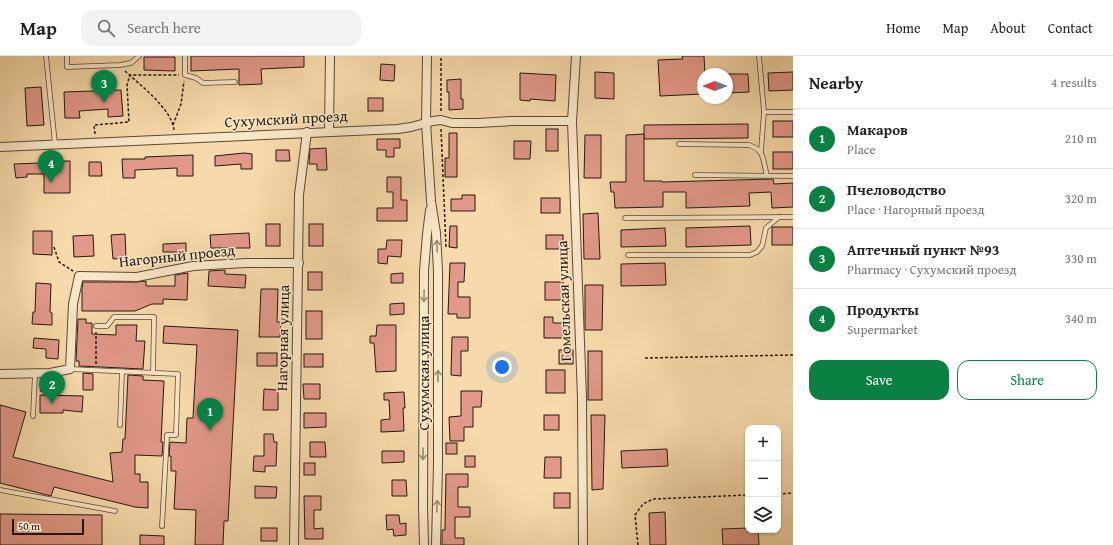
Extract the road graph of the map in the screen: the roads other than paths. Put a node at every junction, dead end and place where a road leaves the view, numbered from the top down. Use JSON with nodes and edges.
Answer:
{"nodes":[{"id":1,"x":46,"y":56,"type":"edge"},
{"id":2,"x":67,"y":56,"type":"edge"},
{"id":3,"x":139,"y":56,"type":"edge"},
{"id":4,"x":185,"y":56,"type":"edge"},
{"id":5,"x":330,"y":56,"type":"edge"},
{"id":6,"x":427,"y":56,"type":"edge"},
{"id":7,"x":576,"y":56,"type":"edge"},
{"id":8,"x":759,"y":56,"type":"edge"},
{"id":9,"x":235,"y":82,"type":"dead end"},
{"id":10,"x":764,"y":112,"type":"junction"},
{"id":11,"x":793,"y":112,"type":"edge"},
{"id":12,"x":572,"y":121,"type":"junction"},
{"id":13,"x":426,"y":123,"type":"junction"},
{"id":14,"x":329,"y":131,"type":"junction"},
{"id":15,"x":307,"y":132,"type":"junction"},
{"id":16,"x":55,"y":144,"type":"junction"},
{"id":17,"x":679,"y":144,"type":"dead end"},
{"id":18,"x":0,"y":147,"type":"edge"},
{"id":19,"x":761,"y":151,"type":"junction"},
{"id":20,"x":695,"y":175,"type":"dead end"},
{"id":21,"x":767,"y":176,"type":"junction"},
{"id":22,"x":793,"y":176,"type":"edge"},
{"id":23,"x":431,"y":201,"type":"junction"},
{"id":24,"x":779,"y":217,"type":"junction"},
{"id":25,"x":793,"y":217,"type":"edge"},
{"id":26,"x":625,"y":218,"type":"dead end"},
{"id":27,"x":628,"y":255,"type":"dead end"},
{"id":28,"x":298,"y":263,"type":"junction"},
{"id":29,"x":96,"y":326,"type":"road end"},
{"id":30,"x":70,"y":369,"type":"junction"},
{"id":31,"x":122,"y":371,"type":"junction"},
{"id":32,"x":153,"y":373,"type":"junction"},
{"id":33,"x":0,"y":374,"type":"edge"},
{"id":34,"x":35,"y":374,"type":"junction"},
{"id":35,"x":34,"y":416,"type":"dead end"},
{"id":36,"x":120,"y":425,"type":"dead end"},
{"id":37,"x":0,"y":490,"type":"edge"},
{"id":38,"x":115,"y":511,"type":"dead end"},
{"id":39,"x":162,"y":526,"type":"dead end"},
{"id":40,"x":294,"y":545,"type":"edge"},
{"id":41,"x":424,"y":545,"type":"edge"},
{"id":42,"x":436,"y":545,"type":"edge"},
{"id":43,"x":583,"y":545,"type":"edge"}],
"edges":[{"from":1,"to":16,"type":"lane"},
{"from":2,"to":3,"type":"lane"},
{"from":4,"to":9,"type":"lane"},
{"from":5,"to":14,"type":"street"},
{"from":6,"to":13,"type":"street","name":"Сухумская улица"},
{"from":7,"to":12,"type":"street","name":"Гомельская улица"},
{"from":8,"to":10,"type":"lane"},
{"from":10,"to":11,"type":"lane"},
{"from":10,"to":19,"type":"lane"},
{"from":12,"to":13,"type":"street","name":"Сухумский проезд"},
{"from":12,"to":43,"type":"street","name":"Гомельская улица"},
{"from":13,"to":14,"type":"street","name":"Сухумский проезд"},
{"from":13,"to":23,"type":"street","name":"Сухумская улица"},
{"from":14,"to":15,"type":"street","name":"Сухумский проезд"},
{"from":15,"to":16,"type":"street","name":"Сухумский проезд"},
{"from":15,"to":28,"type":"street","name":"Нагорная улица"},
{"from":16,"to":18,"type":"street","name":"Сухумский проезд"},
{"from":17,"to":19,"type":"lane"},
{"from":19,"to":21,"type":"lane"},
{"from":20,"to":21,"type":"lane"},
{"from":21,"to":22,"type":"lane"},
{"from":23,"to":41,"type":"street","name":"Сухумская улица","one_way":true},
{"from":42,"to":23,"type":"street","name":"Сухумская улица","one_way":true},
{"from":24,"to":25,"type":"lane"},
{"from":24,"to":26,"type":"lane"},
{"from":24,"to":27,"type":"lane"},
{"from":28,"to":30,"type":"street","name":"Нагорный проезд"},
{"from":28,"to":40,"type":"street","name":"Нагорная улица"},
{"from":29,"to":32,"type":"lane"},
{"from":30,"to":31,"type":"lane"},
{"from":30,"to":34,"type":"street"},
{"from":31,"to":32,"type":"lane"},
{"from":31,"to":36,"type":"lane"},
{"from":32,"to":39,"type":"lane"},
{"from":33,"to":34,"type":"street"},
{"from":34,"to":35,"type":"lane"},
{"from":37,"to":38,"type":"lane"}]}
